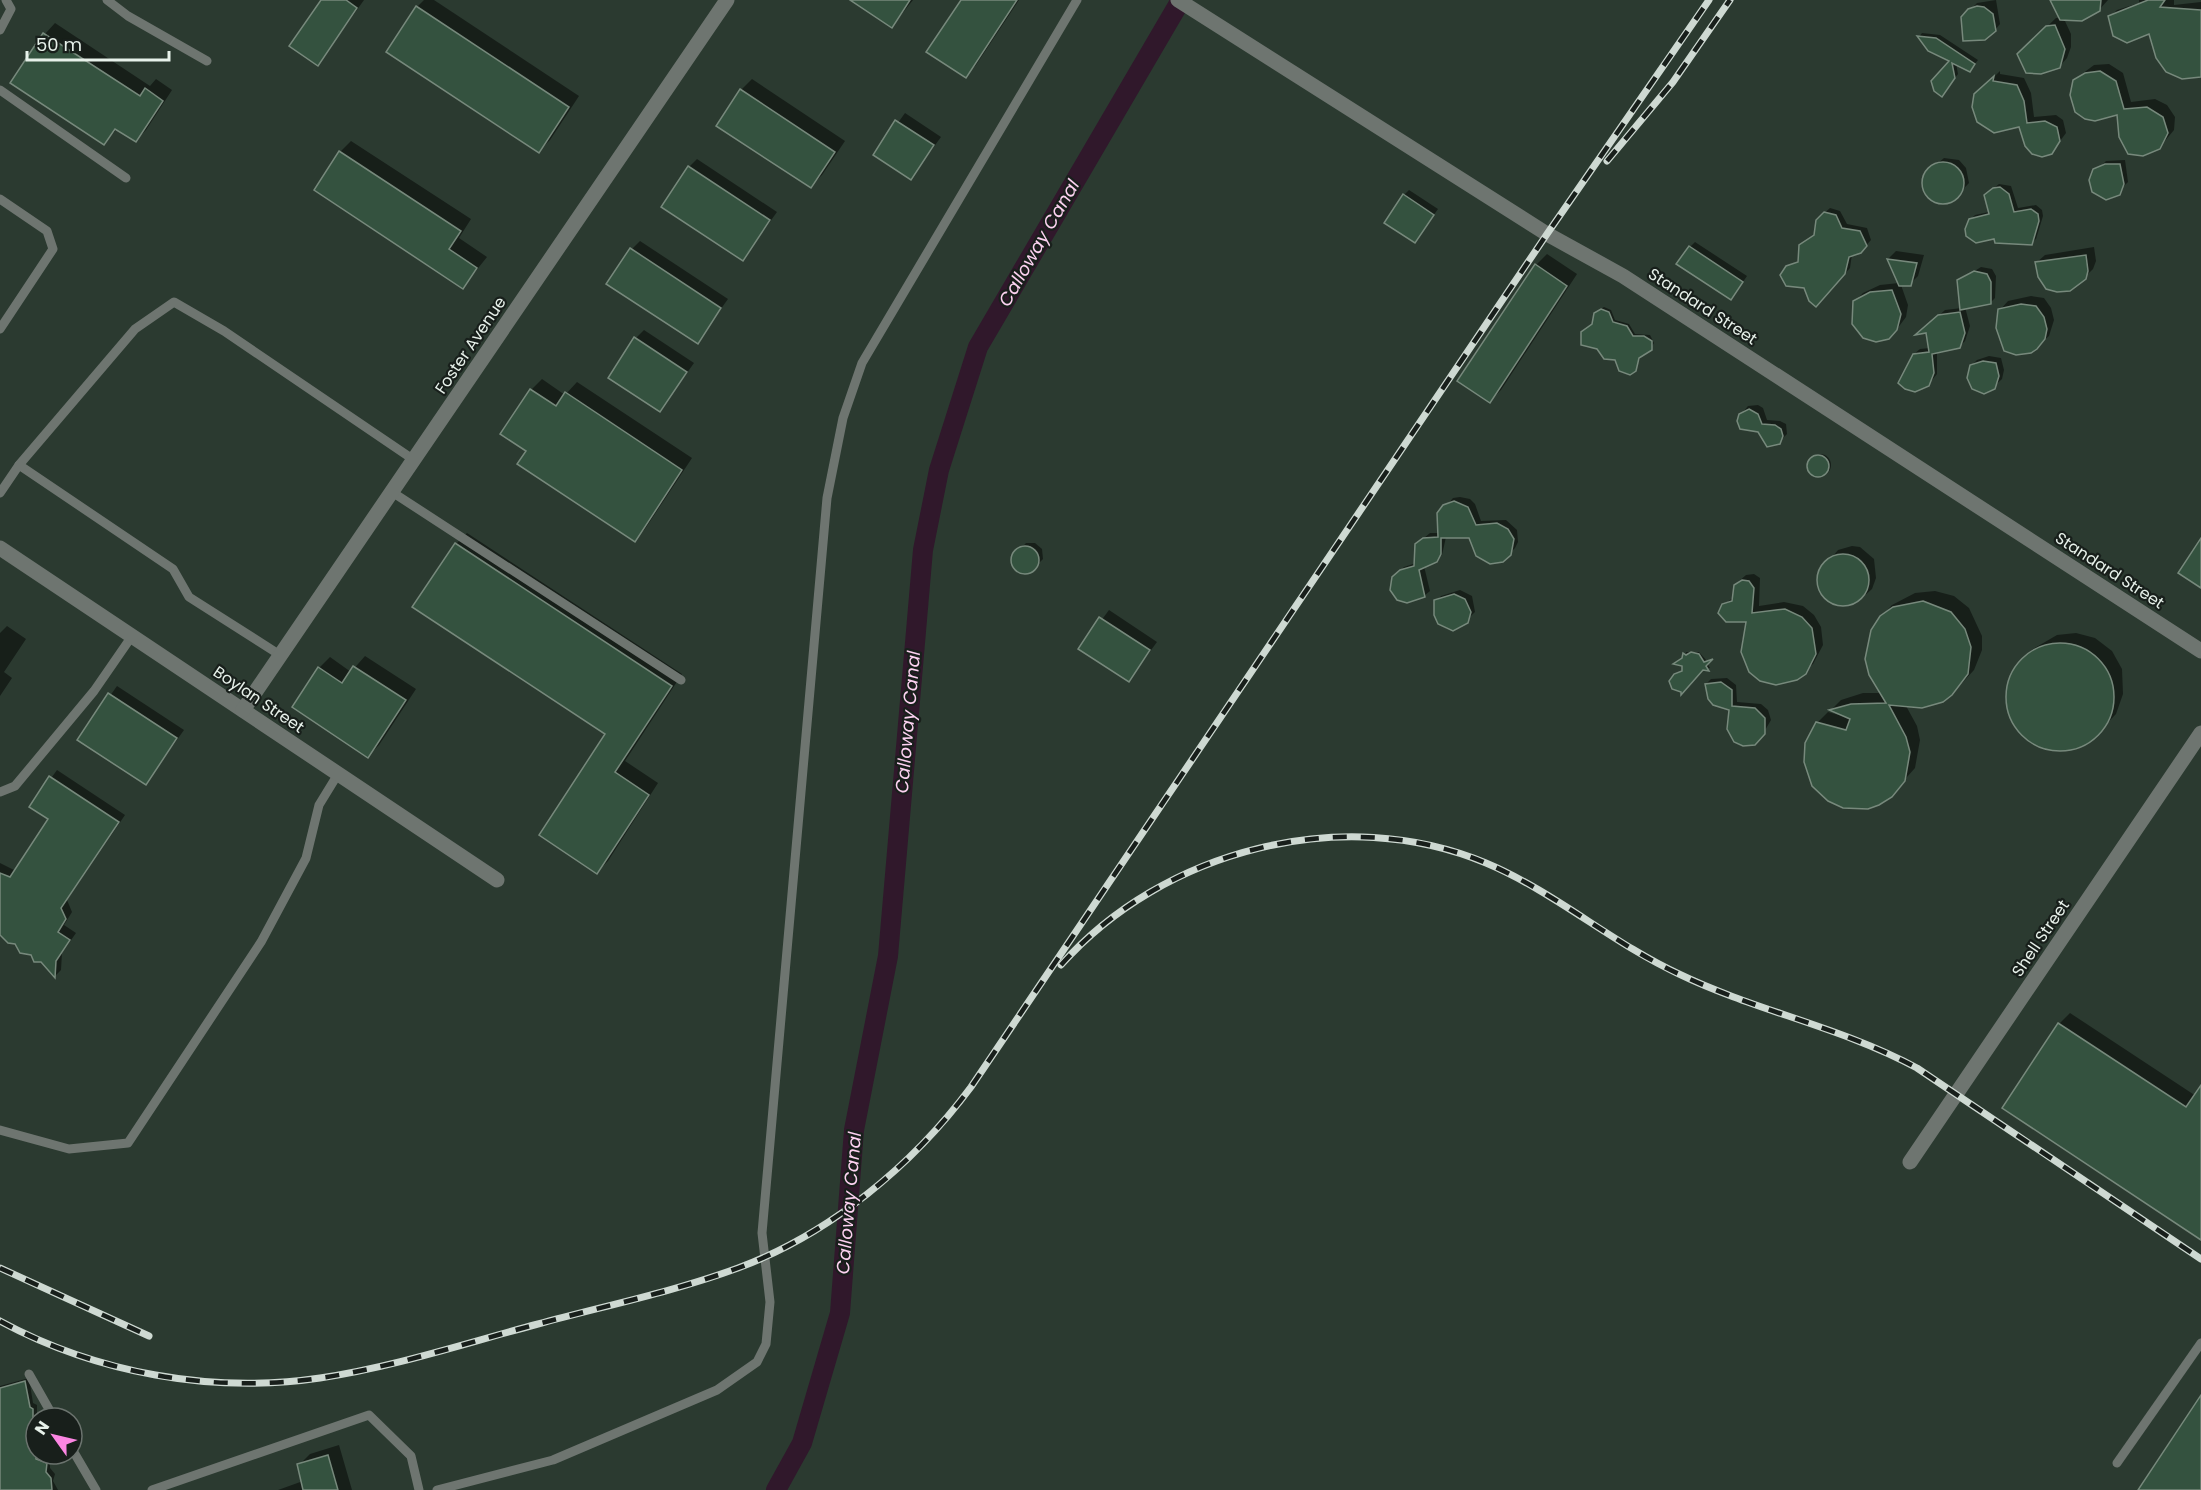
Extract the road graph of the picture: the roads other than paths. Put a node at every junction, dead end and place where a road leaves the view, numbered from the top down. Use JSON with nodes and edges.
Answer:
{"nodes":[{"id":1,"x":6,"y":0,"type":"edge"},
{"id":2,"x":107,"y":0,"type":"edge"},
{"id":3,"x":727,"y":0,"type":"edge"},
{"id":4,"x":1077,"y":0,"type":"edge"},
{"id":5,"x":1178,"y":0,"type":"edge"},
{"id":6,"x":0,"y":30,"type":"edge"},
{"id":7,"x":207,"y":61,"type":"dead end"},
{"id":8,"x":0,"y":90,"type":"edge"},
{"id":9,"x":126,"y":178,"type":"dead end"},
{"id":10,"x":0,"y":199,"type":"edge"},
{"id":11,"x":0,"y":329,"type":"edge"},
{"id":12,"x":414,"y":459,"type":"junction"},
{"id":13,"x":19,"y":465,"type":"junction"},
{"id":14,"x":392,"y":492,"type":"junction"},
{"id":15,"x":0,"y":493,"type":"edge"},
{"id":16,"x":0,"y":548,"type":"edge"},
{"id":17,"x":132,"y":636,"type":"junction"},
{"id":18,"x":2201,"y":651,"type":"edge"},
{"id":19,"x":280,"y":655,"type":"junction"},
{"id":20,"x":681,"y":680,"type":"dead end"},
{"id":21,"x":243,"y":710,"type":"junction"},
{"id":22,"x":2201,"y":734,"type":"edge"},
{"id":23,"x":338,"y":774,"type":"junction"},
{"id":24,"x":0,"y":792,"type":"edge"},
{"id":25,"x":497,"y":880,"type":"dead end"},
{"id":26,"x":0,"y":1130,"type":"edge"},
{"id":27,"x":1910,"y":1162,"type":"dead end"},
{"id":28,"x":2201,"y":1343,"type":"edge"},
{"id":29,"x":29,"y":1374,"type":"dead end"},
{"id":30,"x":47,"y":1406,"type":"edge"},
{"id":31,"x":2117,"y":1463,"type":"dead end"},
{"id":32,"x":82,"y":1466,"type":"edge"},
{"id":33,"x":96,"y":1490,"type":"edge"},
{"id":34,"x":152,"y":1490,"type":"edge"},
{"id":35,"x":419,"y":1490,"type":"edge"},
{"id":36,"x":437,"y":1490,"type":"edge"}],
"edges":[{"from":1,"to":6,"type":"lane"},
{"from":2,"to":7,"type":"lane"},
{"from":3,"to":12,"type":"street","name":"Foster Avenue"},
{"from":4,"to":36,"type":"lane"},
{"from":5,"to":18,"type":"street","name":"Standard Street"},
{"from":8,"to":9,"type":"lane"},
{"from":10,"to":11,"type":"lane"},
{"from":12,"to":13,"type":"lane"},
{"from":12,"to":14,"type":"street","name":"Foster Avenue"},
{"from":13,"to":15,"type":"lane"},
{"from":13,"to":19,"type":"lane"},
{"from":14,"to":19,"type":"street","name":"Foster Avenue"},
{"from":14,"to":20,"type":"lane"},
{"from":16,"to":17,"type":"street","name":"Boylan Street"},
{"from":17,"to":21,"type":"street","name":"Boylan Street"},
{"from":17,"to":24,"type":"lane"},
{"from":19,"to":21,"type":"street","name":"Foster Avenue"},
{"from":21,"to":23,"type":"street","name":"Boylan Street"},
{"from":22,"to":27,"type":"street","name":"Shell Street"},
{"from":23,"to":25,"type":"street","name":"Boylan Street"},
{"from":23,"to":26,"type":"lane"},
{"from":28,"to":31,"type":"lane"},
{"from":29,"to":30,"type":"lane"},
{"from":32,"to":33,"type":"lane"},
{"from":34,"to":35,"type":"lane"}]}
